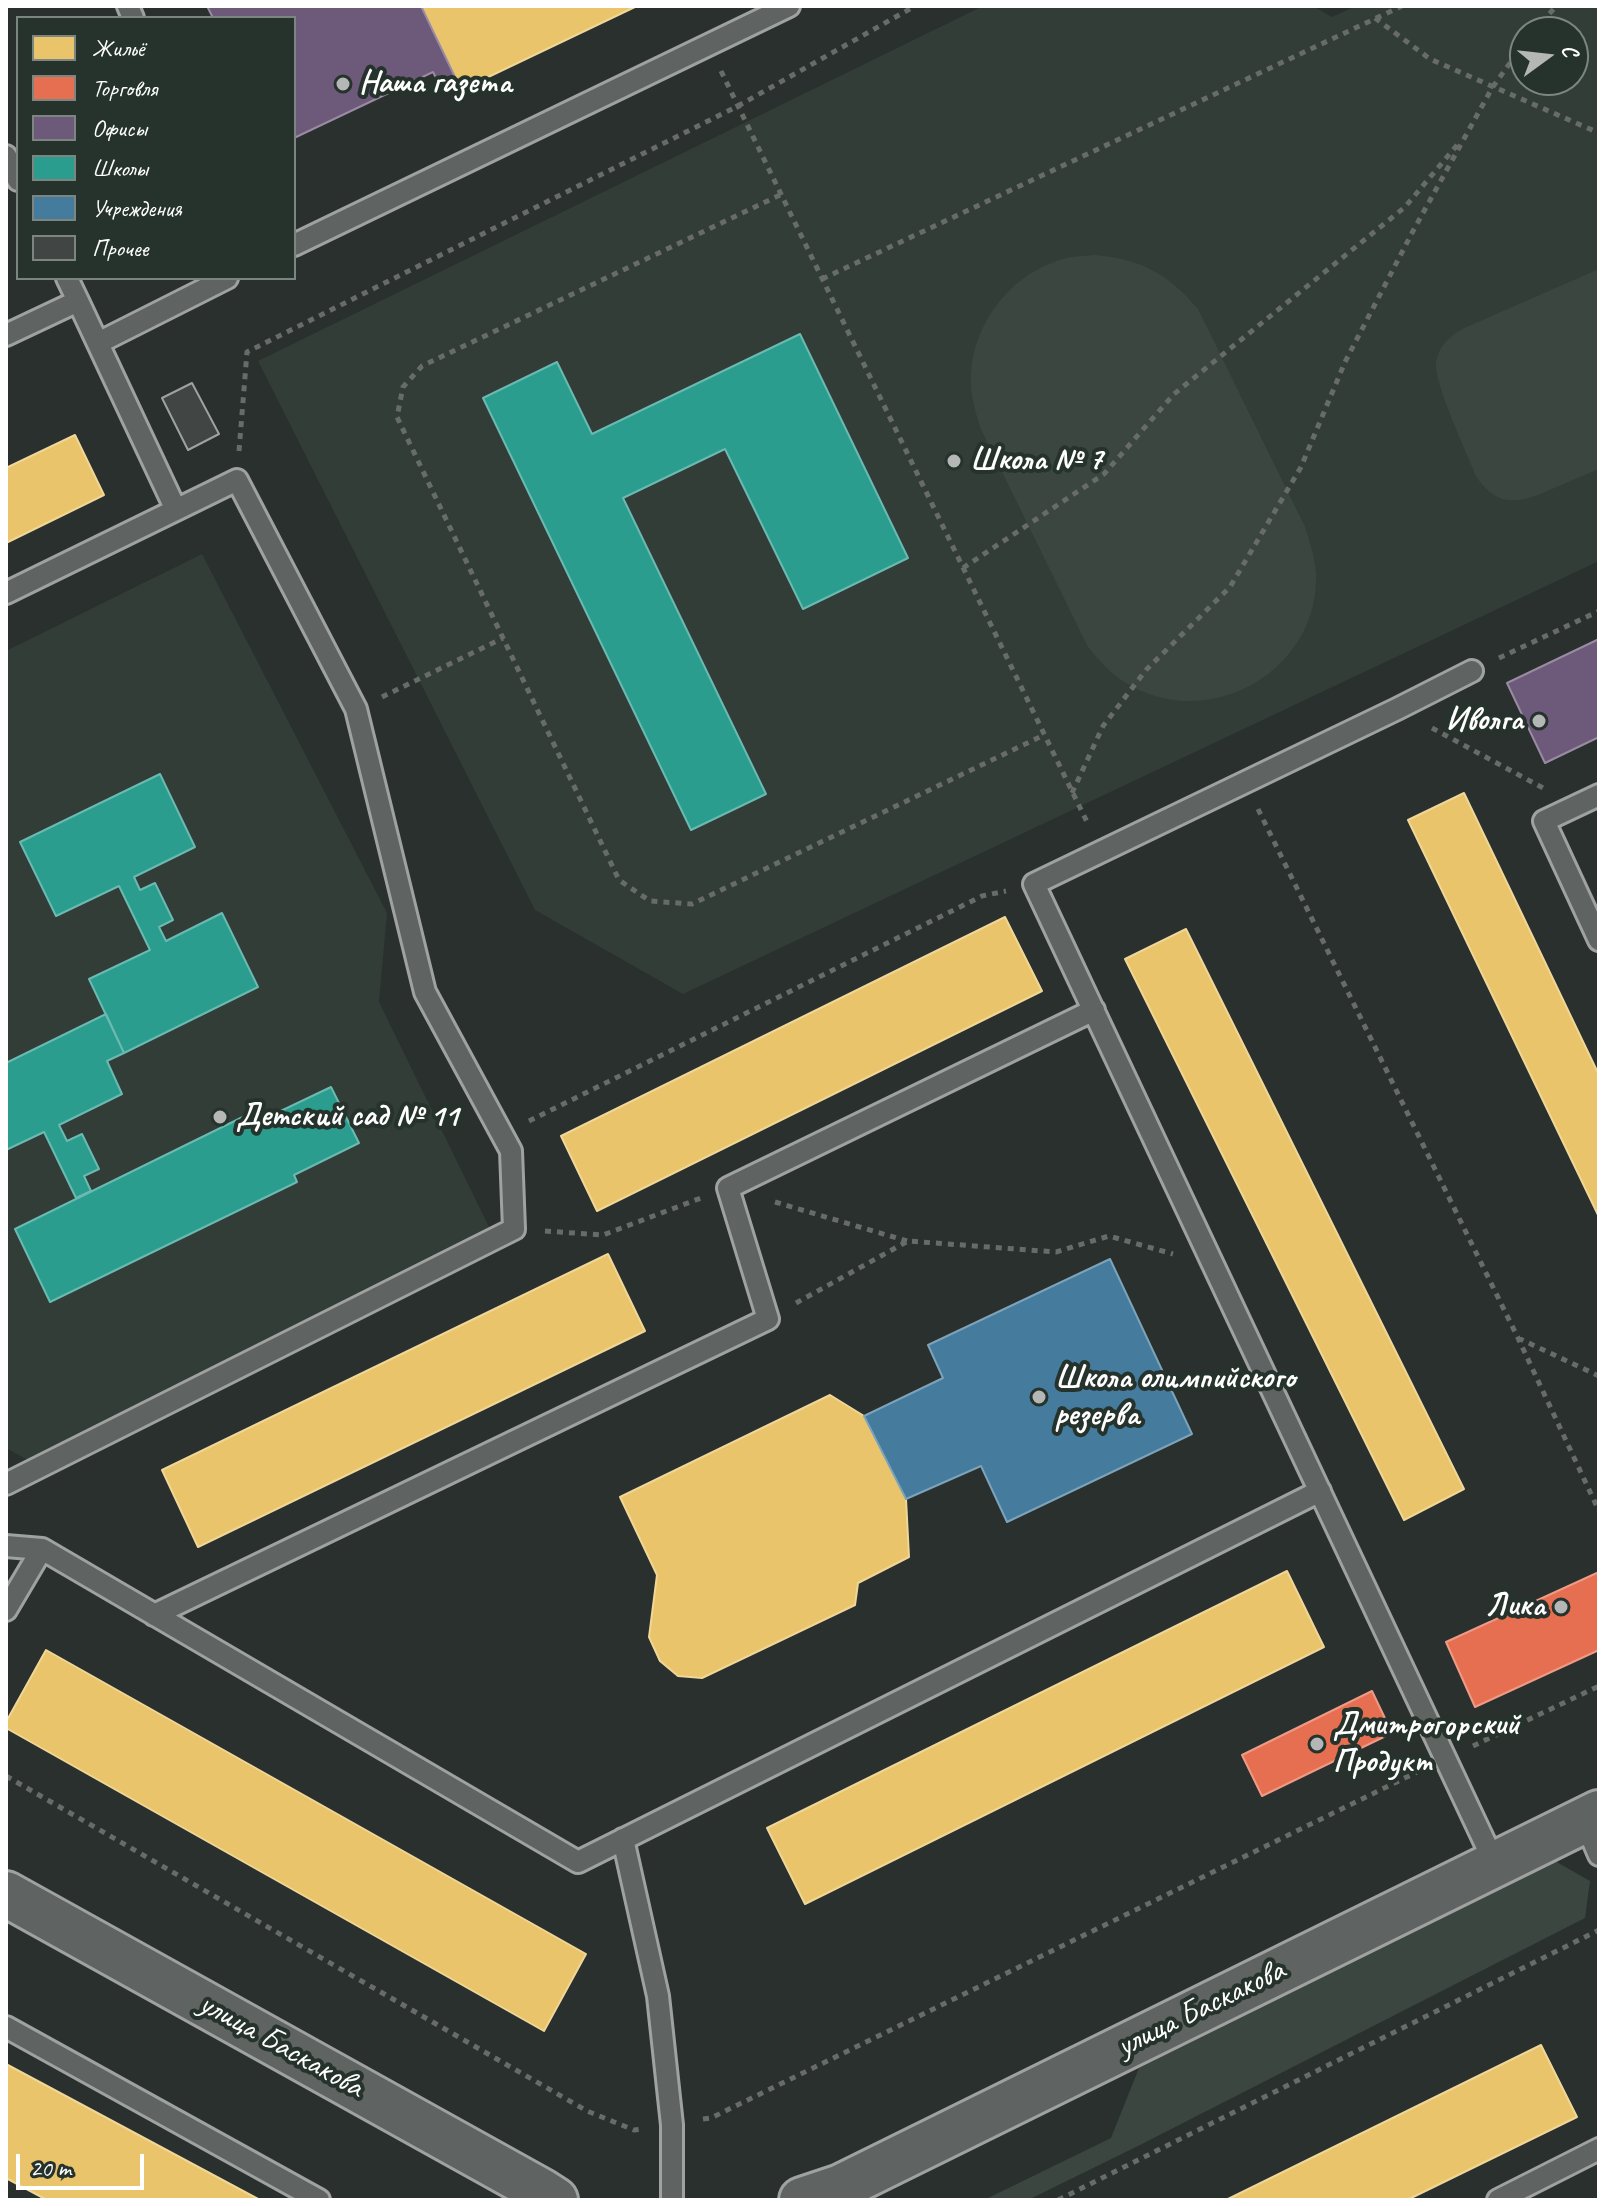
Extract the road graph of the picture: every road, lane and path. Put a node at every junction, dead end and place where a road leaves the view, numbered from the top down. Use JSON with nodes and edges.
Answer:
{"nodes":[{"id":1,"x":789,"y":6,"type":"edge"},
{"id":2,"x":915,"y":6,"type":"edge"},
{"id":3,"x":1402,"y":6,"type":"edge"},
{"id":4,"x":1375,"y":18,"type":"junction"},
{"id":5,"x":708,"y":45,"type":"junction"},
{"id":6,"x":1509,"y":64,"type":"edge"},
{"id":7,"x":1492,"y":88,"type":"junction"},
{"id":8,"x":738,"y":106,"type":"junction"},
{"id":9,"x":1599,"y":133,"type":"edge"},
{"id":10,"x":1467,"y":134,"type":"junction"},
{"id":11,"x":6,"y":156,"type":"edge"},
{"id":12,"x":16,"y":176,"type":"edge"},
{"id":13,"x":780,"y":195,"type":"junction"},
{"id":14,"x":296,"y":244,"type":"edge"},
{"id":15,"x":822,"y":279,"type":"junction"},
{"id":16,"x":68,"y":280,"type":"edge"},
{"id":17,"x":223,"y":280,"type":"edge"},
{"id":18,"x":78,"y":301,"type":"junction"},
{"id":19,"x":6,"y":335,"type":"edge"},
{"id":20,"x":98,"y":343,"type":"junction"},
{"id":21,"x":237,"y":480,"type":"junction"},
{"id":22,"x":176,"y":510,"type":"junction"},
{"id":23,"x":963,"y":568,"type":"junction"},
{"id":24,"x":6,"y":593,"type":"edge"},
{"id":25,"x":1599,"y":611,"type":"edge"},
{"id":26,"x":503,"y":638,"type":"junction"},
{"id":27,"x":1472,"y":671,"type":"joint"},
{"id":28,"x":356,"y":709,"type":"junction"},
{"id":29,"x":1397,"y":709,"type":"junction"},
{"id":30,"x":1044,"y":735,"type":"junction"},
{"id":31,"x":1245,"y":783,"type":"junction"},
{"id":32,"x":1072,"y":793,"type":"junction"},
{"id":33,"x":1599,"y":795,"type":"edge"},
{"id":34,"x":1576,"y":805,"type":"junction"},
{"id":35,"x":1101,"y":852,"type":"junction"},
{"id":36,"x":1034,"y":884,"type":"junction"},
{"id":37,"x":1599,"y":940,"type":"edge"},
{"id":38,"x":1094,"y":1010,"type":"junction"},
{"id":39,"x":500,"y":1136,"type":"junction"},
{"id":40,"x":1213,"y":1265,"type":"junction"},
{"id":41,"x":768,"y":1319,"type":"junction"},
{"id":42,"x":1518,"y":1338,"type":"junction"},
{"id":43,"x":1599,"y":1376,"type":"edge"},
{"id":44,"x":6,"y":1484,"type":"edge"},
{"id":45,"x":1320,"y":1491,"type":"junction"},
{"id":46,"x":1599,"y":1511,"type":"edge"},
{"id":47,"x":6,"y":1546,"type":"edge"},
{"id":48,"x":42,"y":1549,"type":"junction"},
{"id":49,"x":6,"y":1610,"type":"edge"},
{"id":50,"x":154,"y":1615,"type":"junction"},
{"id":51,"x":1599,"y":1686,"type":"edge"},
{"id":52,"x":1445,"y":1759,"type":"junction"},
{"id":53,"x":6,"y":1776,"type":"edge"},
{"id":54,"x":1594,"y":1830,"type":"edge"},
{"id":55,"x":623,"y":1839,"type":"junction"},
{"id":56,"x":1495,"y":1864,"type":"junction"},
{"id":57,"x":6,"y":1894,"type":"edge"},
{"id":58,"x":1599,"y":1930,"type":"edge"},
{"id":59,"x":6,"y":2027,"type":"edge"},
{"id":60,"x":672,"y":2125,"type":"junction"},
{"id":61,"x":1599,"y":2149,"type":"edge"},
{"id":62,"x":830,"y":2196,"type":"edge"},
{"id":63,"x":319,"y":2200,"type":"edge"},
{"id":64,"x":555,"y":2200,"type":"edge"},
{"id":65,"x":672,"y":2200,"type":"edge"},
{"id":66,"x":1058,"y":2200,"type":"edge"},
{"id":67,"x":1498,"y":2200,"type":"edge"}],
"edges":[{"from":1,"to":5,"type":"lane"},
{"from":2,"to":8,"type":"path"},
{"from":3,"to":4,"type":"path"},
{"from":4,"to":7,"type":"path"},
{"from":4,"to":15,"type":"path"},
{"from":5,"to":8,"type":"path"},
{"from":5,"to":14,"type":"lane"},
{"from":6,"to":7,"type":"path"},
{"from":7,"to":9,"type":"path"},
{"from":7,"to":10,"type":"path"},
{"from":8,"to":13,"type":"path"},
{"from":8,"to":21,"type":"path"},
{"from":10,"to":23,"type":"path"},
{"from":10,"to":32,"type":"path"},
{"from":11,"to":12,"type":"lane"},
{"from":13,"to":15,"type":"path"},
{"from":13,"to":26,"type":"path"},
{"from":15,"to":23,"type":"path"},
{"from":16,"to":18,"type":"lane"},
{"from":17,"to":20,"type":"lane"},
{"from":18,"to":19,"type":"lane"},
{"from":18,"to":20,"type":"lane"},
{"from":20,"to":22,"type":"lane"},
{"from":21,"to":22,"type":"lane"},
{"from":21,"to":28,"type":"lane"},
{"from":22,"to":24,"type":"lane"},
{"from":23,"to":30,"type":"path"},
{"from":25,"to":27,"type":"path"},
{"from":26,"to":28,"type":"path"},
{"from":26,"to":30,"type":"path"},
{"from":27,"to":29,"type":"lane"},
{"from":28,"to":39,"type":"lane"},
{"from":29,"to":31,"type":"lane"},
{"from":29,"to":34,"type":"path"},
{"from":30,"to":32,"type":"path"},
{"from":31,"to":35,"type":"lane"},
{"from":31,"to":42,"type":"path"},
{"from":32,"to":35,"type":"path"},
{"from":33,"to":34,"type":"lane"},
{"from":34,"to":37,"type":"lane"},
{"from":35,"to":36,"type":"lane"},
{"from":36,"to":38,"type":"lane"},
{"from":36,"to":39,"type":"path"},
{"from":38,"to":40,"type":"lane"},
{"from":38,"to":41,"type":"lane"},
{"from":39,"to":44,"type":"lane"},
{"from":40,"to":41,"type":"path"},
{"from":40,"to":45,"type":"lane"},
{"from":41,"to":50,"type":"lane"},
{"from":42,"to":43,"type":"path"},
{"from":42,"to":46,"type":"path"},
{"from":45,"to":52,"type":"lane"},
{"from":45,"to":55,"type":"lane"},
{"from":47,"to":48,"type":"lane"},
{"from":48,"to":49,"type":"lane"},
{"from":48,"to":50,"type":"lane"},
{"from":50,"to":55,"type":"lane"},
{"from":51,"to":52,"type":"path"},
{"from":52,"to":56,"type":"lane"},
{"from":52,"to":60,"type":"path"},
{"from":53,"to":60,"type":"path"},
{"from":54,"to":56,"type":"street","name":"улица Баскакова"},
{"from":55,"to":60,"type":"lane"},
{"from":56,"to":62,"type":"street","name":"улица Баскакова"},
{"from":57,"to":64,"type":"street","name":"улица Баскакова"},
{"from":58,"to":66,"type":"path"},
{"from":59,"to":63,"type":"lane"},
{"from":60,"to":65,"type":"lane"},
{"from":61,"to":67,"type":"lane"}]}
